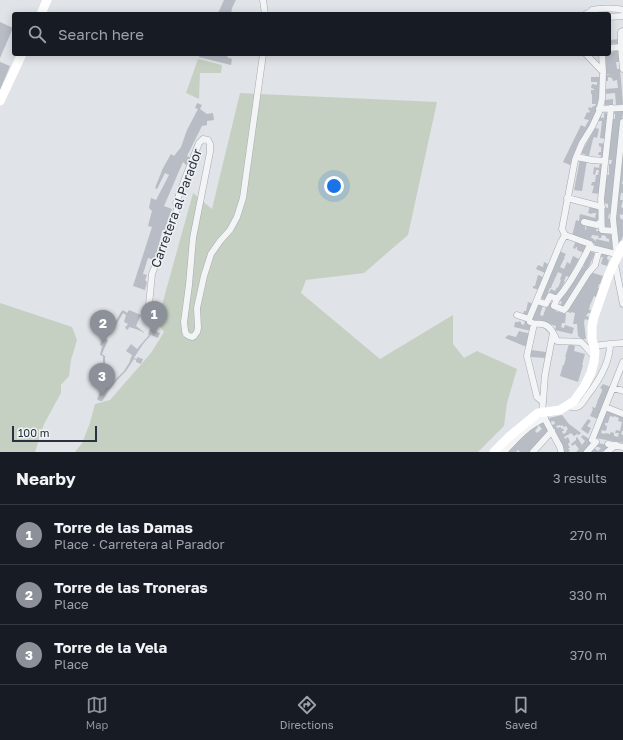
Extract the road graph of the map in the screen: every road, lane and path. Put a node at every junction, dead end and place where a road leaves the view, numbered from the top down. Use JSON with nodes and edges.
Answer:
{"nodes":[{"id":1,"x":47,"y":0,"type":"edge"},
{"id":2,"x":263,"y":0,"type":"edge"},
{"id":3,"x":623,"y":10,"type":"edge"},
{"id":4,"x":42,"y":12,"type":"edge"},
{"id":5,"x":265,"y":12,"type":"edge"},
{"id":6,"x":589,"y":12,"type":"edge"},
{"id":7,"x":623,"y":16,"type":"edge"},
{"id":8,"x":611,"y":17,"type":"edge"},
{"id":9,"x":622,"y":31,"type":"edge"},
{"id":10,"x":621,"y":47,"type":"junction"},
{"id":11,"x":611,"y":48,"type":"edge"},
{"id":12,"x":21,"y":56,"type":"edge"},
{"id":13,"x":263,"y":56,"type":"edge"},
{"id":14,"x":588,"y":56,"type":"edge"},
{"id":15,"x":602,"y":56,"type":"edge"},
{"id":16,"x":623,"y":69,"type":"edge"},
{"id":17,"x":603,"y":72,"type":"junction"},
{"id":18,"x":0,"y":101,"type":"edge"},
{"id":19,"x":611,"y":108,"type":"junction"},
{"id":20,"x":623,"y":108,"type":"edge"},
{"id":21,"x":599,"y":109,"type":"junction"},
{"id":22,"x":623,"y":122,"type":"edge"},
{"id":23,"x":622,"y":136,"type":"edge"},
{"id":24,"x":621,"y":151,"type":"edge"},
{"id":25,"x":576,"y":157,"type":"junction"},
{"id":26,"x":605,"y":161,"type":"junction"},
{"id":27,"x":567,"y":198,"type":"junction"},
{"id":28,"x":602,"y":207,"type":"junction"},
{"id":29,"x":584,"y":222,"type":"dead end"},
{"id":30,"x":601,"y":222,"type":"junction"},
{"id":31,"x":614,"y":231,"type":"junction"},
{"id":32,"x":565,"y":235,"type":"junction"},
{"id":33,"x":590,"y":245,"type":"junction"},
{"id":34,"x":623,"y":245,"type":"edge"},
{"id":35,"x":599,"y":250,"type":"junction"},
{"id":36,"x":616,"y":259,"type":"junction"},
{"id":37,"x":622,"y":291,"type":"edge"},
{"id":38,"x":557,"y":299,"type":"junction"},
{"id":39,"x":537,"y":301,"type":"junction"},
{"id":40,"x":623,"y":304,"type":"edge"},
{"id":41,"x":149,"y":306,"type":"dead end"},
{"id":42,"x":517,"y":315,"type":"dead end"},
{"id":43,"x":532,"y":322,"type":"junction"},
{"id":44,"x":553,"y":333,"type":"junction"},
{"id":45,"x":623,"y":343,"type":"edge"},
{"id":46,"x":610,"y":344,"type":"junction"},
{"id":47,"x":593,"y":346,"type":"junction"},
{"id":48,"x":595,"y":358,"type":"junction"},
{"id":49,"x":623,"y":362,"type":"edge"},
{"id":50,"x":613,"y":388,"type":"junction"},
{"id":51,"x":623,"y":391,"type":"edge"},
{"id":52,"x":543,"y":402,"type":"junction"},
{"id":53,"x":567,"y":406,"type":"junction"},
{"id":54,"x":605,"y":407,"type":"junction"},
{"id":55,"x":623,"y":414,"type":"edge"},
{"id":56,"x":544,"y":417,"type":"junction"},
{"id":57,"x":552,"y":431,"type":"junction"},
{"id":58,"x":608,"y":444,"type":"dead end"},
{"id":59,"x":616,"y":445,"type":"junction"},
{"id":60,"x":623,"y":446,"type":"edge"},
{"id":61,"x":559,"y":450,"type":"edge"},
{"id":62,"x":494,"y":452,"type":"edge"},
{"id":63,"x":504,"y":452,"type":"edge"},
{"id":64,"x":533,"y":452,"type":"edge"},
{"id":65,"x":587,"y":452,"type":"edge"},
{"id":66,"x":607,"y":452,"type":"edge"}],
"edges":[{"from":1,"to":4,"type":"main road"},
{"from":2,"to":5,"type":"street"},
{"from":3,"to":6,"type":"street"},
{"from":7,"to":8,"type":"street"},
{"from":9,"to":10,"type":"street"},
{"from":10,"to":11,"type":"street"},
{"from":10,"to":16,"type":"street"},
{"from":12,"to":18,"type":"main road"},
{"from":13,"to":41,"type":"street","name":"Carretera al Parador"},
{"from":14,"to":17,"type":"street"},
{"from":15,"to":17,"type":"street"},
{"from":17,"to":21,"type":"street"},
{"from":19,"to":20,"type":"street"},
{"from":19,"to":21,"type":"street"},
{"from":19,"to":26,"type":"street"},
{"from":21,"to":25,"type":"street"},
{"from":22,"to":23,"type":"street"},
{"from":23,"to":24,"type":"street"},
{"from":24,"to":31,"type":"street"},
{"from":25,"to":26,"type":"street"},
{"from":25,"to":27,"type":"street"},
{"from":26,"to":28,"type":"street"},
{"from":27,"to":28,"type":"street"},
{"from":27,"to":32,"type":"street"},
{"from":28,"to":30,"type":"street"},
{"from":29,"to":30,"type":"street"},
{"from":30,"to":31,"type":"street"},
{"from":31,"to":36,"type":"street"},
{"from":32,"to":33,"type":"street"},
{"from":32,"to":39,"type":"street"},
{"from":33,"to":35,"type":"street"},
{"from":33,"to":38,"type":"street"},
{"from":34,"to":36,"type":"main road"},
{"from":35,"to":36,"type":"street"},
{"from":35,"to":38,"type":"street"},
{"from":36,"to":37,"type":"street"},
{"from":36,"to":47,"type":"main road"},
{"from":37,"to":40,"type":"street"},
{"from":38,"to":39,"type":"street"},
{"from":39,"to":43,"type":"street"},
{"from":42,"to":43,"type":"street"},
{"from":43,"to":44,"type":"street"},
{"from":43,"to":52,"type":"street"},
{"from":44,"to":48,"type":"street"},
{"from":44,"to":52,"type":"street"},
{"from":45,"to":46,"type":"street"},
{"from":46,"to":47,"type":"street"},
{"from":46,"to":53,"type":"street"},
{"from":47,"to":48,"type":"main road"},
{"from":48,"to":53,"type":"main road"},
{"from":49,"to":50,"type":"street"},
{"from":50,"to":51,"type":"street"},
{"from":50,"to":54,"type":"street"},
{"from":52,"to":56,"type":"street"},
{"from":53,"to":56,"type":"main road"},
{"from":54,"to":55,"type":"street"},
{"from":54,"to":65,"type":"street"},
{"from":56,"to":57,"type":"street"},
{"from":56,"to":62,"type":"main road"},
{"from":56,"to":63,"type":"street"},
{"from":57,"to":61,"type":"street"},
{"from":57,"to":64,"type":"street"},
{"from":58,"to":59,"type":"street"},
{"from":59,"to":60,"type":"street"},
{"from":59,"to":66,"type":"street"}]}
